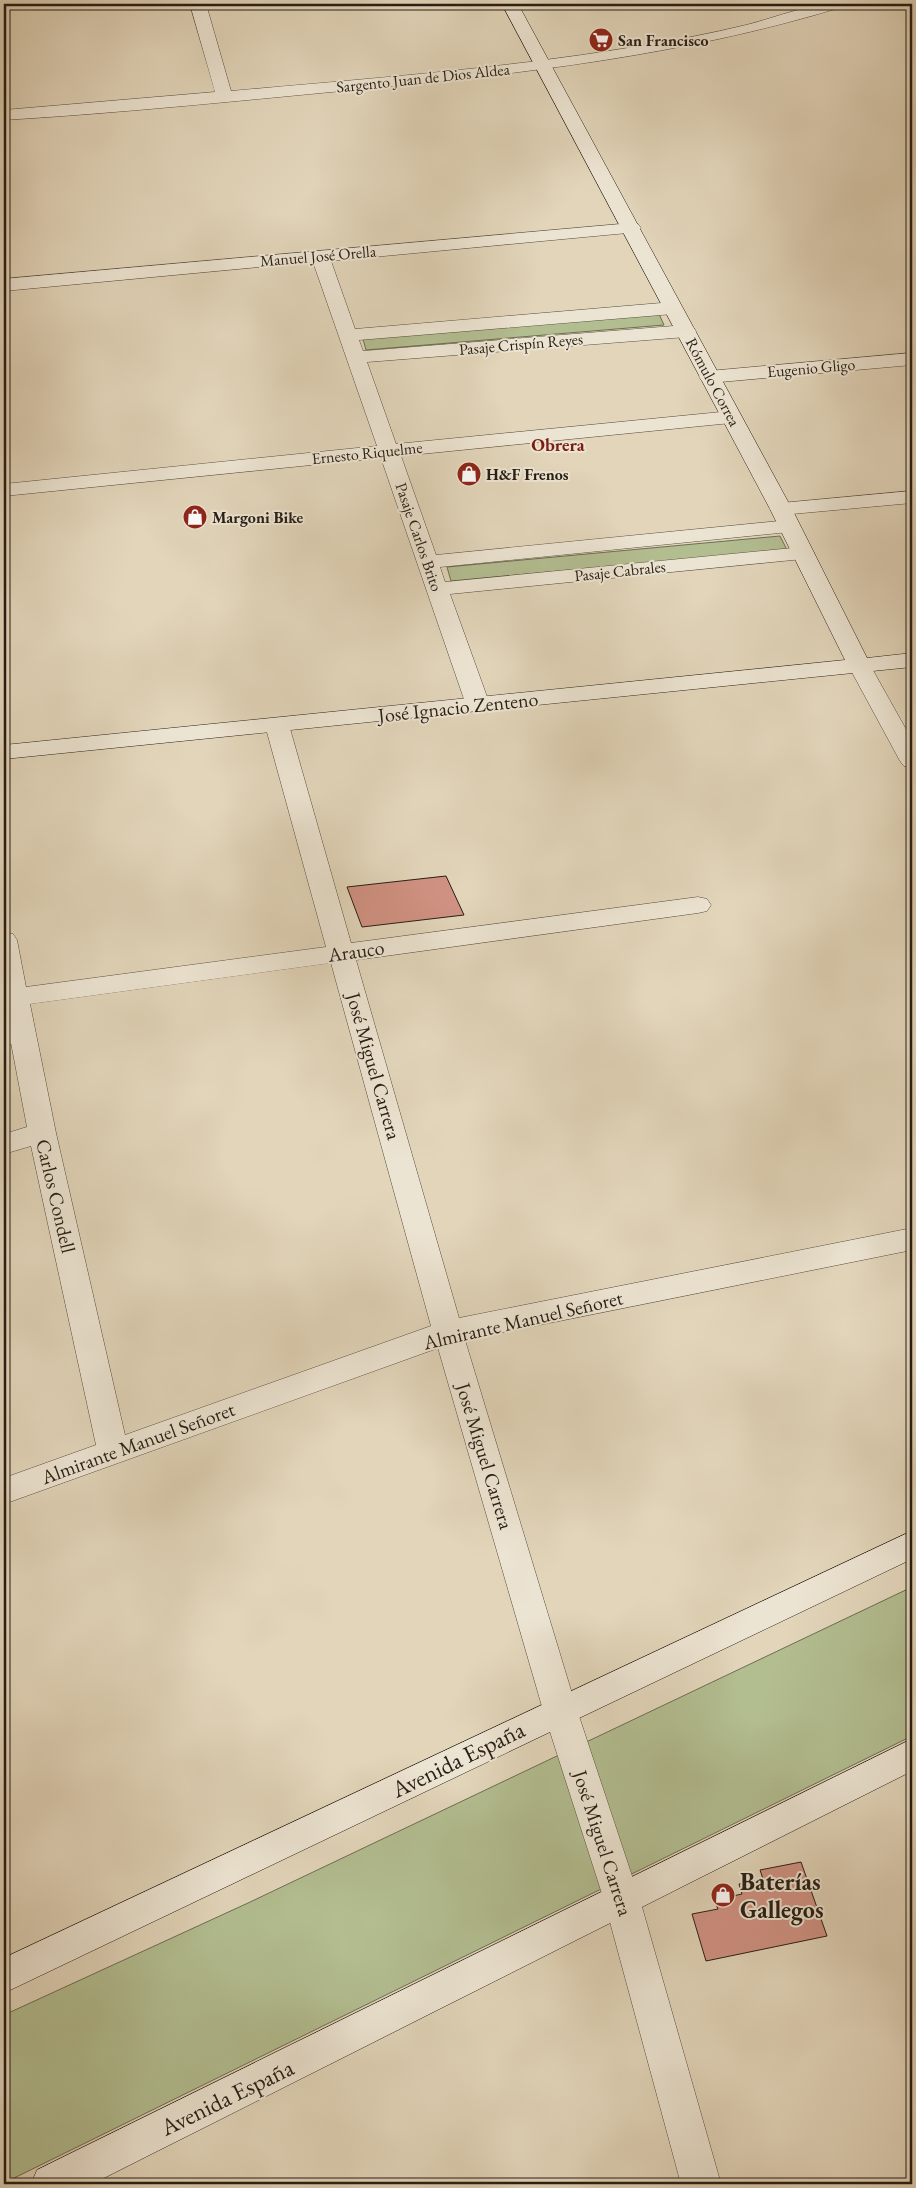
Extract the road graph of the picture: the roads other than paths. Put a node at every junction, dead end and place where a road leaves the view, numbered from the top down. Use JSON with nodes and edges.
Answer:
{"nodes":[{"id":1,"x":198,"y":4,"type":"edge"},
{"id":2,"x":510,"y":4,"type":"edge"},
{"id":3,"x":837,"y":4,"type":"edge"},
{"id":4,"x":543,"y":65,"type":"junction"},
{"id":5,"x":225,"y":98,"type":"junction"},
{"id":6,"x":4,"y":115,"type":"edge"},
{"id":7,"x":632,"y":228,"type":"junction"},
{"id":8,"x":320,"y":256,"type":"junction"},
{"id":9,"x":4,"y":285,"type":"edge"},
{"id":10,"x":674,"y":308,"type":"junction"},
{"id":11,"x":686,"y":331,"type":"junction"},
{"id":12,"x":348,"y":335,"type":"junction"},
{"id":13,"x":356,"y":357,"type":"junction"},
{"id":14,"x":912,"y":359,"type":"edge"},
{"id":15,"x":709,"y":376,"type":"junction"},
{"id":16,"x":731,"y":417,"type":"junction"},
{"id":17,"x":388,"y":451,"type":"junction"},
{"id":18,"x":4,"y":490,"type":"edge"},
{"id":19,"x":912,"y":497,"type":"edge"},
{"id":20,"x":785,"y":518,"type":"junction"},
{"id":21,"x":803,"y":553,"type":"junction"},
{"id":22,"x":428,"y":562,"type":"junction"},
{"id":23,"x":437,"y":589,"type":"junction"},
{"id":24,"x":912,"y":660,"type":"edge"},
{"id":25,"x":859,"y":665,"type":"junction"},
{"id":26,"x":478,"y":705,"type":"junction"},
{"id":27,"x":277,"y":725,"type":"junction"},
{"id":28,"x":4,"y":752,"type":"edge"},
{"id":29,"x":912,"y":761,"type":"edge"},
{"id":30,"x":698,"y":905,"type":"dead end"},
{"id":31,"x":4,"y":940,"type":"edge"},
{"id":32,"x":342,"y":953,"type":"junction"},
{"id":33,"x":15,"y":997,"type":"junction"},
{"id":34,"x":13,"y":1038,"type":"edge"},
{"id":35,"x":42,"y":1133,"type":"junction"},
{"id":36,"x":4,"y":1144,"type":"edge"},
{"id":37,"x":912,"y":1239,"type":"edge"},
{"id":38,"x":448,"y":1332,"type":"junction"},
{"id":39,"x":113,"y":1452,"type":"junction"},
{"id":40,"x":4,"y":1491,"type":"edge"},
{"id":41,"x":912,"y":1544,"type":"edge"},
{"id":42,"x":560,"y":1710,"type":"junction"},
{"id":43,"x":912,"y":1754,"type":"edge"},
{"id":44,"x":622,"y":1900,"type":"junction"},
{"id":45,"x":4,"y":1976,"type":"edge"},
{"id":46,"x":51,"y":2184,"type":"edge"},
{"id":47,"x":701,"y":2184,"type":"edge"}],
"edges":[{"from":1,"to":5,"type":"street"},
{"from":2,"to":4,"type":"street","name":"Rómulo Correa"},
{"from":3,"to":4,"type":"street","name":"Sargento Juan de Dios Aldea"},
{"from":4,"to":5,"type":"street","name":"Sargento Juan de Dios Aldea"},
{"from":4,"to":7,"type":"street","name":"Rómulo Correa"},
{"from":5,"to":6,"type":"street","name":"Sargento Juan de Dios Aldea"},
{"from":7,"to":8,"type":"street","name":"Manuel José Orella"},
{"from":7,"to":10,"type":"street","name":"Rómulo Correa"},
{"from":8,"to":9,"type":"street","name":"Manuel José Orella"},
{"from":8,"to":12,"type":"street","name":"Pasaje Carlos Brito"},
{"from":10,"to":11,"type":"street","name":"Rómulo Correa"},
{"from":10,"to":12,"type":"street","name":"Pasaje Crispín Reyes"},
{"from":11,"to":13,"type":"street","name":"Pasaje Crispín Reyes"},
{"from":11,"to":15,"type":"street","name":"Rómulo Correa"},
{"from":12,"to":13,"type":"street","name":"Pasaje Carlos Brito"},
{"from":13,"to":17,"type":"street","name":"Pasaje Carlos Brito"},
{"from":14,"to":15,"type":"street","name":"Eugenio Gligo"},
{"from":15,"to":16,"type":"street","name":"Rómulo Correa"},
{"from":16,"to":17,"type":"street","name":"Ernesto Riquelme"},
{"from":16,"to":20,"type":"street","name":"Rómulo Correa"},
{"from":17,"to":18,"type":"street","name":"Ernesto Riquelme"},
{"from":17,"to":22,"type":"street","name":"Pasaje Carlos Brito"},
{"from":19,"to":20,"type":"street","name":"Pasaje Cabrales"},
{"from":20,"to":21,"type":"street","name":"Rómulo Correa"},
{"from":20,"to":22,"type":"street","name":"Pasaje Cabrales"},
{"from":21,"to":23,"type":"street","name":"Pasaje Cabrales"},
{"from":21,"to":25,"type":"street","name":"Rómulo Correa"},
{"from":22,"to":23,"type":"street","name":"Pasaje Carlos Brito"},
{"from":23,"to":26,"type":"street","name":"Pasaje Carlos Brito"},
{"from":24,"to":25,"type":"street","name":"José Ignacio Zenteno"},
{"from":25,"to":26,"type":"street","name":"José Ignacio Zenteno"},
{"from":25,"to":29,"type":"street","name":"Rómulo Correa"},
{"from":26,"to":27,"type":"street","name":"José Ignacio Zenteno"},
{"from":27,"to":28,"type":"street","name":"José Ignacio Zenteno"},
{"from":27,"to":32,"type":"street","name":"José Miguel Carrera"},
{"from":30,"to":32,"type":"street","name":"Arauco"},
{"from":31,"to":33,"type":"street","name":"Carlos Condell"},
{"from":32,"to":33,"type":"street","name":"Arauco"},
{"from":32,"to":38,"type":"street","name":"José Miguel Carrera"},
{"from":33,"to":34,"type":"street","name":"Carlos Condell"},
{"from":34,"to":35,"type":"street","name":"Carlos Condell"},
{"from":35,"to":36,"type":"street"},
{"from":35,"to":39,"type":"street","name":"Carlos Condell"},
{"from":37,"to":38,"type":"street","name":"Almirante Manuel Señoret"},
{"from":38,"to":39,"type":"street","name":"Almirante Manuel Señoret"},
{"from":38,"to":42,"type":"street","name":"José Miguel Carrera"},
{"from":39,"to":40,"type":"street","name":"Almirante Manuel Señoret"},
{"from":41,"to":42,"type":"street","name":"Avenida España"},
{"from":42,"to":44,"type":"street","name":"José Miguel Carrera"},
{"from":42,"to":45,"type":"street","name":"Avenida España"},
{"from":43,"to":44,"type":"street","name":"Avenida España"},
{"from":44,"to":46,"type":"street","name":"Avenida España"},
{"from":44,"to":47,"type":"street","name":"José Miguel Carrera"}]}
